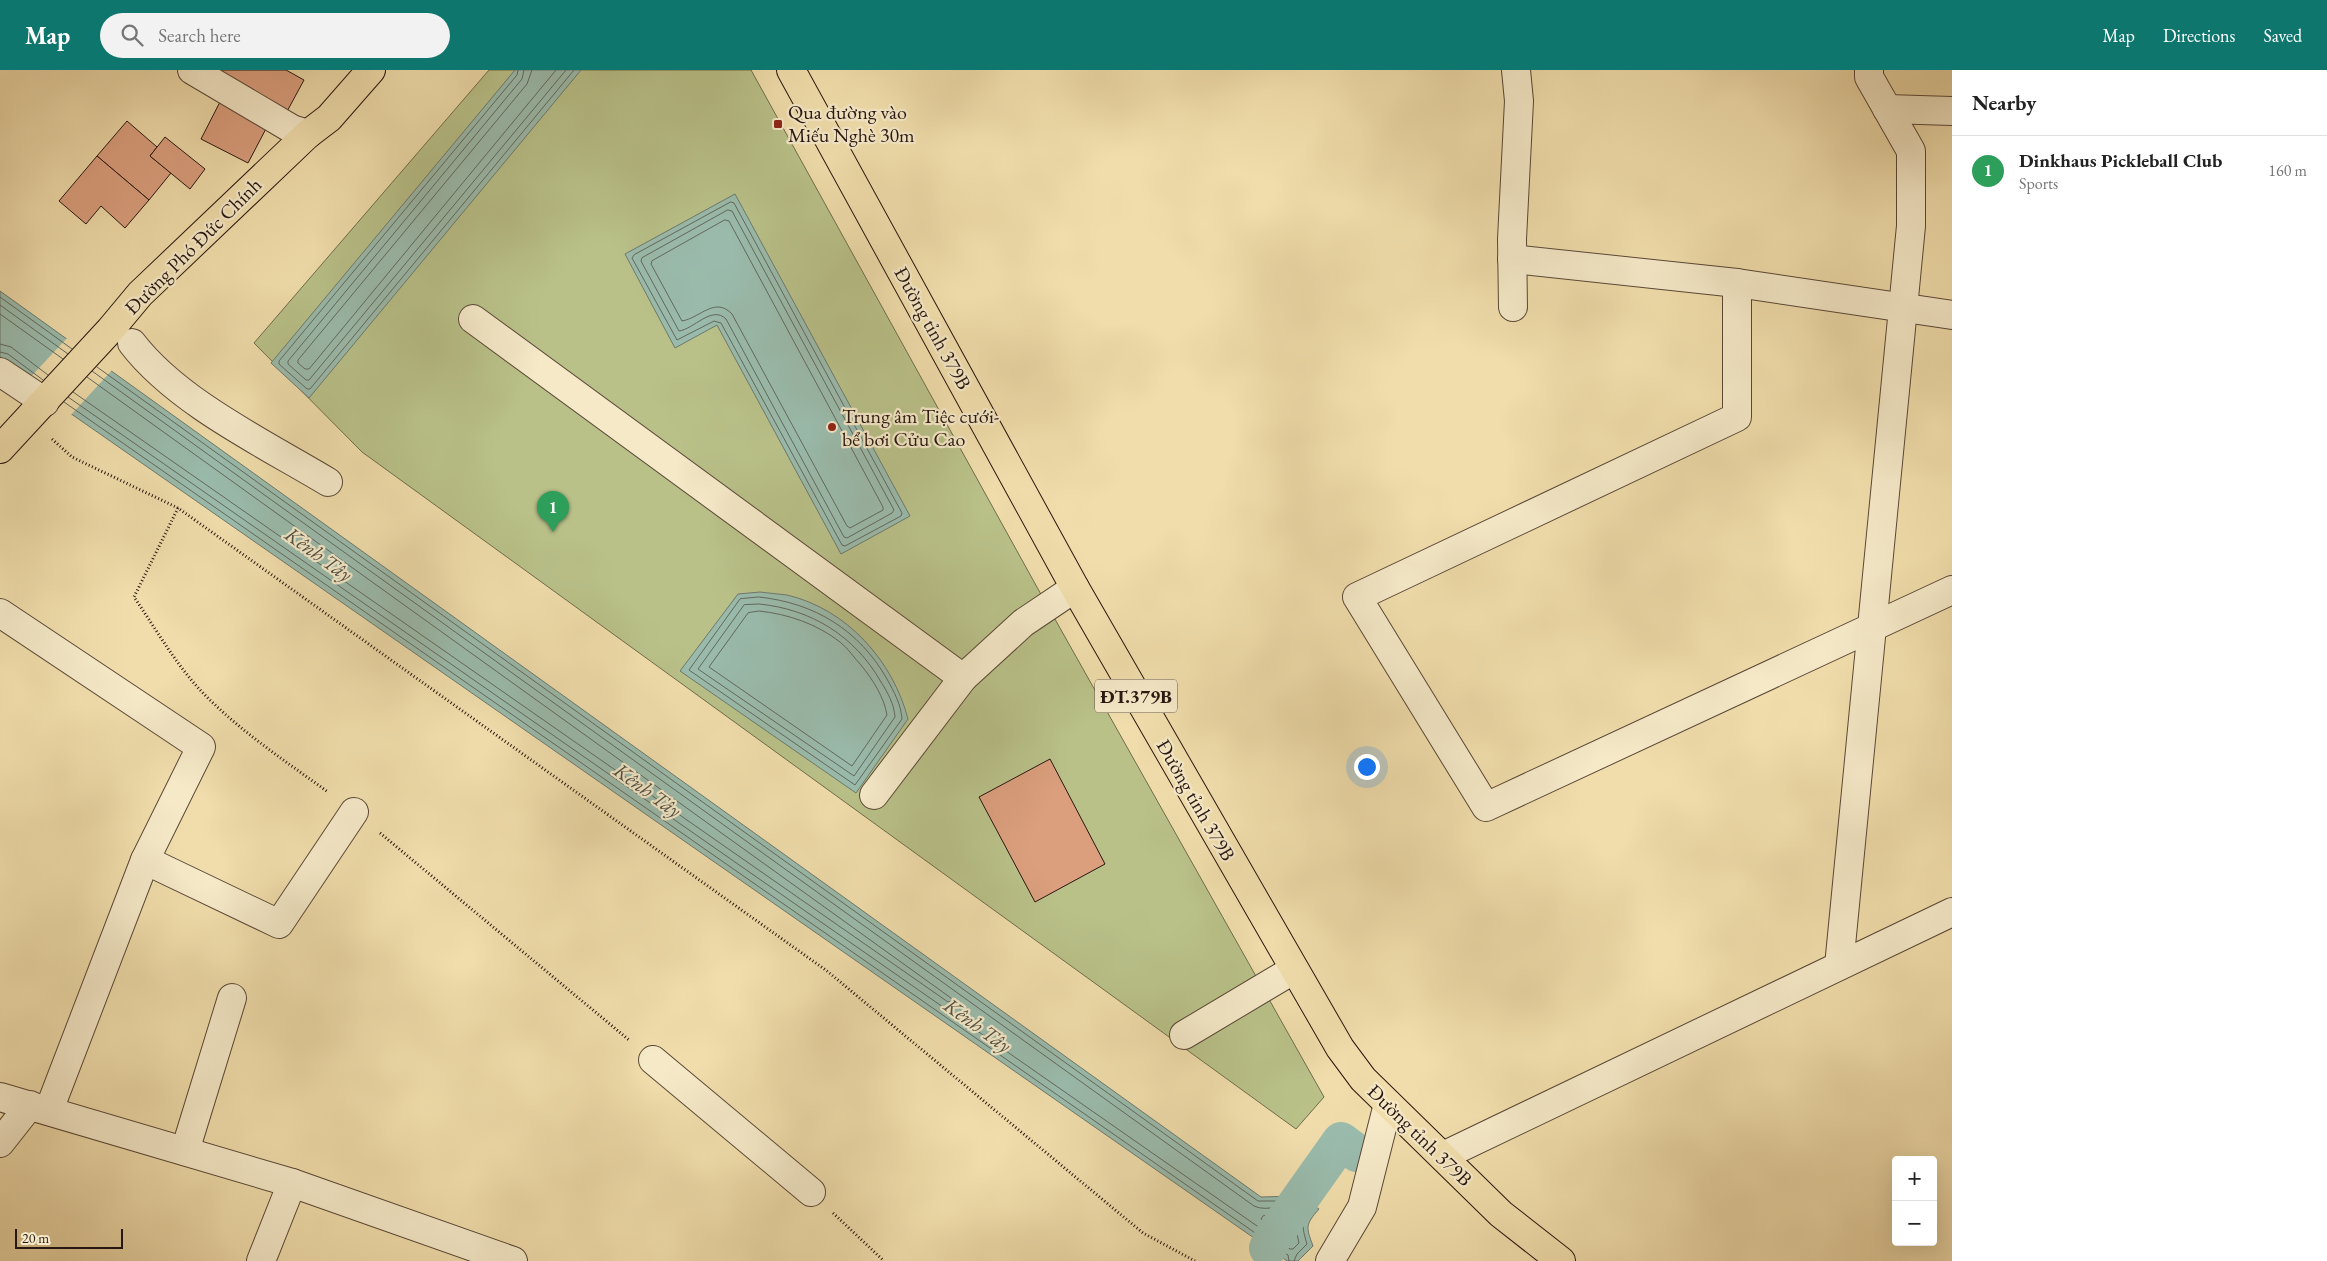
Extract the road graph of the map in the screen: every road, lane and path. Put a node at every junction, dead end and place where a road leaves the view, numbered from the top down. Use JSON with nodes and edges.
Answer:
{"nodes":[{"id":1,"x":192,"y":70,"type":"edge"},
{"id":2,"x":371,"y":70,"type":"edge"},
{"id":3,"x":791,"y":70,"type":"edge"},
{"id":4,"x":1516,"y":70,"type":"edge"},
{"id":5,"x":1869,"y":70,"type":"edge"},
{"id":6,"x":1887,"y":109,"type":"junction"},
{"id":7,"x":1952,"y":111,"type":"edge"},
{"id":8,"x":308,"y":134,"type":"junction"},
{"id":9,"x":1512,"y":259,"type":"junction"},
{"id":10,"x":1737,"y":283,"type":"junction"},
{"id":11,"x":1904,"y":306,"type":"junction"},
{"id":12,"x":1513,"y":307,"type":"dead end"},
{"id":13,"x":1952,"y":315,"type":"edge"},
{"id":14,"x":473,"y":319,"type":"dead end"},
{"id":15,"x":121,"y":337,"type":"junction"},
{"id":16,"x":0,"y":372,"type":"edge"},
{"id":17,"x":36,"y":411,"type":"junction"},
{"id":18,"x":0,"y":449,"type":"edge"},
{"id":19,"x":328,"y":482,"type":"dead end"},
{"id":20,"x":1074,"y":588,"type":"junction"},
{"id":21,"x":1952,"y":590,"type":"edge"},
{"id":22,"x":0,"y":613,"type":"edge"},
{"id":23,"x":1872,"y":628,"type":"junction"},
{"id":24,"x":963,"y":678,"type":"junction"},
{"id":25,"x":874,"y":796,"type":"dead end"},
{"id":26,"x":354,"y":812,"type":"dead end"},
{"id":27,"x":145,"y":860,"type":"junction"},
{"id":28,"x":1952,"y":912,"type":"edge"},
{"id":29,"x":1840,"y":966,"type":"junction"},
{"id":30,"x":1293,"y":970,"type":"junction"},
{"id":31,"x":232,"y":998,"type":"dead end"},
{"id":32,"x":1184,"y":1035,"type":"dead end"},
{"id":33,"x":652,"y":1060,"type":"dead end"},
{"id":34,"x":0,"y":1097,"type":"edge"},
{"id":35,"x":1388,"y":1104,"type":"junction"},
{"id":36,"x":39,"y":1108,"type":"junction"},
{"id":37,"x":0,"y":1143,"type":"edge"},
{"id":38,"x":185,"y":1150,"type":"junction"},
{"id":39,"x":1443,"y":1156,"type":"junction"},
{"id":40,"x":292,"y":1183,"type":"junction"},
{"id":41,"x":811,"y":1192,"type":"joint"},
{"id":42,"x":449,"y":1250,"type":"edge"},
{"id":43,"x":262,"y":1261,"type":"edge"},
{"id":44,"x":513,"y":1261,"type":"edge"},
{"id":45,"x":884,"y":1261,"type":"edge"},
{"id":46,"x":1195,"y":1261,"type":"edge"},
{"id":47,"x":1330,"y":1261,"type":"edge"},
{"id":48,"x":1561,"y":1261,"type":"edge"}],
"edges":[{"from":1,"to":8,"type":"street"},
{"from":2,"to":8,"type":"main road","name":"Đường Phó Đức Chính"},
{"from":3,"to":20,"type":"main road","name":"Đường tỉnh 379B","number":"ĐT.379B"},
{"from":4,"to":9,"type":"street"},
{"from":5,"to":6,"type":"street"},
{"from":6,"to":7,"type":"street"},
{"from":6,"to":11,"type":"street"},
{"from":8,"to":15,"type":"main road","name":"Đường Phó Đức Chính"},
{"from":9,"to":10,"type":"street"},
{"from":9,"to":12,"type":"street"},
{"from":10,"to":11,"type":"street"},
{"from":10,"to":23,"type":"street"},
{"from":11,"to":13,"type":"street"},
{"from":11,"to":23,"type":"street"},
{"from":14,"to":24,"type":"street"},
{"from":15,"to":17,"type":"main road","name":"Đường Phó Đức Chính"},
{"from":15,"to":19,"type":"street"},
{"from":16,"to":17,"type":"street"},
{"from":17,"to":18,"type":"main road","name":"Đường Phó Đức Chính"},
{"from":17,"to":46,"type":"path"},
{"from":20,"to":24,"type":"street"},
{"from":20,"to":30,"type":"main road","name":"Đường tỉnh 379B","number":"ĐT.379B"},
{"from":21,"to":23,"type":"street"},
{"from":22,"to":27,"type":"street"},
{"from":23,"to":29,"type":"street"},
{"from":24,"to":25,"type":"street"},
{"from":26,"to":27,"type":"street"},
{"from":27,"to":36,"type":"street"},
{"from":28,"to":29,"type":"street"},
{"from":29,"to":39,"type":"street"},
{"from":30,"to":32,"type":"street"},
{"from":30,"to":35,"type":"main road","name":"Đường tỉnh 379B","number":"ĐT.379B"},
{"from":31,"to":38,"type":"street"},
{"from":33,"to":41,"type":"street"},
{"from":34,"to":36,"type":"street"},
{"from":35,"to":39,"type":"main road","name":"Đường tỉnh 379B","number":"ĐT.379B"},
{"from":35,"to":47,"type":"street"},
{"from":36,"to":37,"type":"street"},
{"from":36,"to":38,"type":"street"},
{"from":38,"to":40,"type":"street"},
{"from":39,"to":48,"type":"main road","name":"Đường tỉnh 379B","number":"ĐT.379B"},
{"from":40,"to":42,"type":"street"},
{"from":40,"to":43,"type":"street"},
{"from":41,"to":45,"type":"path"},
{"from":42,"to":44,"type":"street"}]}
